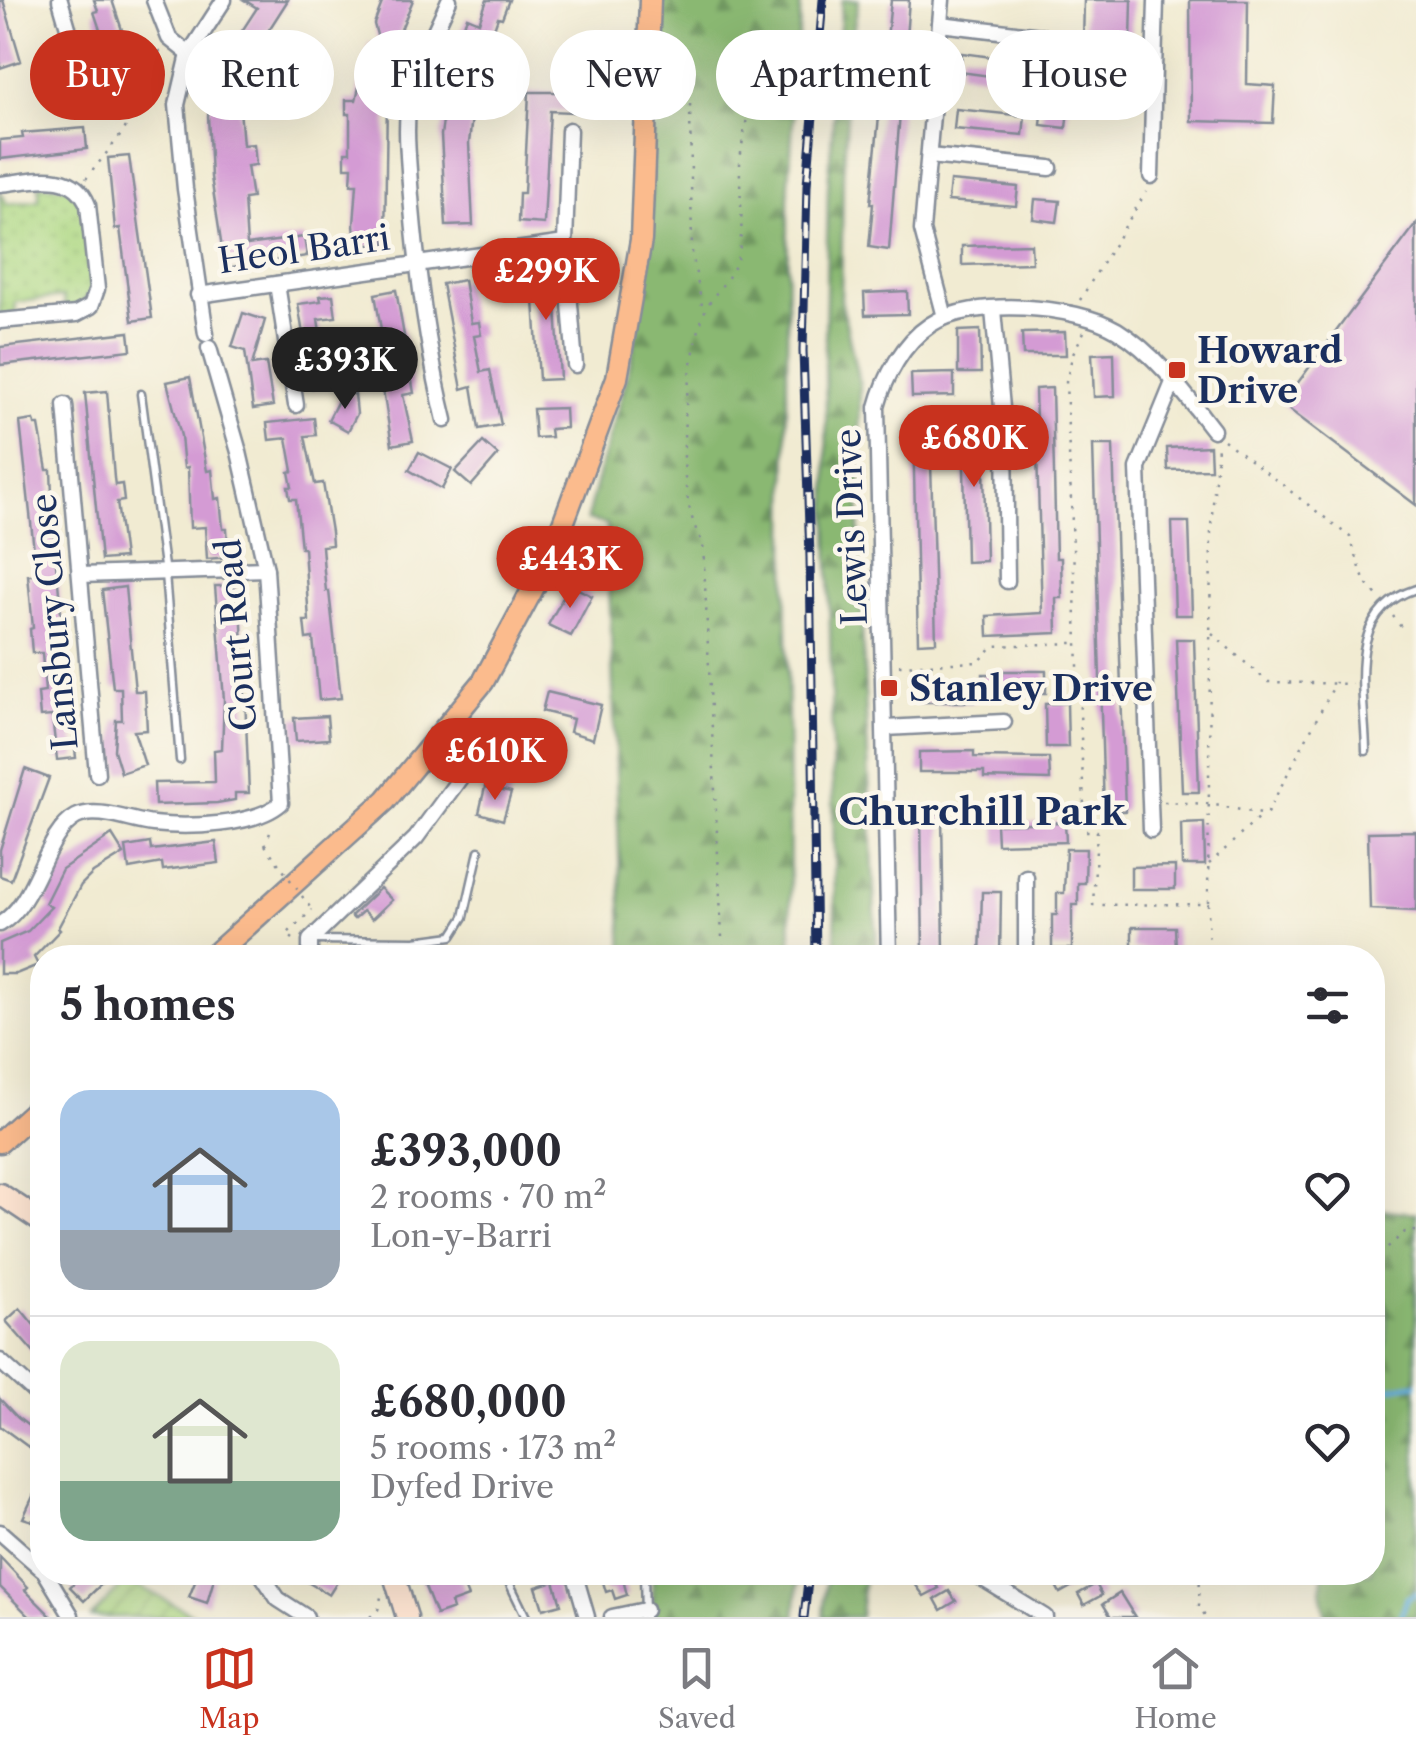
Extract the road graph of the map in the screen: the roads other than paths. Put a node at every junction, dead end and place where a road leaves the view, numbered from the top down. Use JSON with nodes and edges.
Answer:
{"nodes":[{"id":1,"x":60,"y":0,"type":"edge"},
{"id":2,"x":154,"y":0,"type":"edge"},
{"id":3,"x":224,"y":0,"type":"edge"},
{"id":4,"x":450,"y":0,"type":"edge"},
{"id":5,"x":650,"y":0,"type":"edge"},
{"id":6,"x":942,"y":0,"type":"edge"},
{"id":7,"x":1156,"y":0,"type":"edge"},
{"id":8,"x":940,"y":24,"type":"junction"},
{"id":9,"x":69,"y":30,"type":"edge"},
{"id":10,"x":205,"y":30,"type":"edge"},
{"id":11,"x":990,"y":30,"type":"edge"},
{"id":12,"x":185,"y":49,"type":"edge"},
{"id":13,"x":185,"y":73,"type":"edge"},
{"id":14,"x":569,"y":130,"type":"dead end"},
{"id":15,"x":928,"y":156,"type":"junction"},
{"id":16,"x":1050,"y":168,"type":"dead end"},
{"id":17,"x":1151,"y":176,"type":"road end"},
{"id":18,"x":0,"y":184,"type":"edge"},
{"id":19,"x":566,"y":243,"type":"junction"},
{"id":20,"x":418,"y":263,"type":"junction"},
{"id":21,"x":277,"y":284,"type":"junction"},
{"id":22,"x":198,"y":295,"type":"junction"},
{"id":23,"x":994,"y":310,"type":"junction"},
{"id":24,"x":945,"y":317,"type":"junction"},
{"id":25,"x":0,"y":321,"type":"edge"},
{"id":26,"x":575,"y":364,"type":"dead end"},
{"id":27,"x":1174,"y":380,"type":"junction"},
{"id":28,"x":141,"y":394,"type":"dead end"},
{"id":29,"x":66,"y":404,"type":"dead end"},
{"id":30,"x":296,"y":405,"type":"dead end"},
{"id":31,"x":445,"y":420,"type":"dead end"},
{"id":32,"x":1213,"y":430,"type":"dead end"},
{"id":33,"x":266,"y":570,"type":"junction"},
{"id":34,"x":164,"y":574,"type":"junction"},
{"id":35,"x":81,"y":575,"type":"junction"},
{"id":36,"x":1008,"y":580,"type":"dead end"},
{"id":37,"x":1416,"y":589,"type":"edge"},
{"id":38,"x":1004,"y":722,"type":"dead end"},
{"id":39,"x":885,"y":728,"type":"junction"},
{"id":40,"x":1366,"y":751,"type":"dead end"},
{"id":41,"x":180,"y":760,"type":"dead end"},
{"id":42,"x":98,"y":774,"type":"dead end"},
{"id":43,"x":464,"y":774,"type":"dead end"},
{"id":44,"x":1151,"y":830,"type":"dead end"},
{"id":45,"x":479,"y":851,"type":"dead end"},
{"id":46,"x":1026,"y":877,"type":"dead end"},
{"id":47,"x":0,"y":924,"type":"edge"},
{"id":48,"x":310,"y":940,"type":"junction"},
{"id":49,"x":225,"y":945,"type":"edge"},
{"id":50,"x":310,"y":945,"type":"edge"},
{"id":51,"x":888,"y":945,"type":"edge"},
{"id":52,"x":1026,"y":945,"type":"edge"},
{"id":53,"x":30,"y":1115,"type":"edge"},
{"id":54,"x":0,"y":1142,"type":"edge"},
{"id":55,"x":4,"y":1197,"type":"edge"},
{"id":56,"x":30,"y":1214,"type":"edge"},
{"id":57,"x":0,"y":1361,"type":"edge"},
{"id":58,"x":30,"y":1388,"type":"edge"},
{"id":59,"x":0,"y":1532,"type":"edge"},
{"id":60,"x":30,"y":1557,"type":"edge"},
{"id":61,"x":53,"y":1585,"type":"edge"},
{"id":62,"x":268,"y":1585,"type":"edge"},
{"id":63,"x":389,"y":1585,"type":"edge"},
{"id":64,"x":510,"y":1585,"type":"edge"},
{"id":65,"x":578,"y":1585,"type":"edge"},
{"id":66,"x":644,"y":1585,"type":"edge"},
{"id":67,"x":990,"y":1585,"type":"edge"},
{"id":68,"x":645,"y":1614,"type":"edge"},
{"id":69,"x":71,"y":1615,"type":"edge"},
{"id":70,"x":306,"y":1617,"type":"edge"},
{"id":71,"x":405,"y":1617,"type":"edge"},
{"id":72,"x":526,"y":1617,"type":"edge"},
{"id":73,"x":587,"y":1617,"type":"edge"},
{"id":74,"x":612,"y":1617,"type":"edge"},
{"id":75,"x":1045,"y":1617,"type":"edge"}],
"edges":[{"from":1,"to":9,"type":"street"},
{"from":2,"to":12,"type":"street"},
{"from":3,"to":10,"type":"street","name":"Court Road"},
{"from":4,"to":20,"type":"street","name":"Heol Barri"},
{"from":5,"to":49,"type":"main road"},
{"from":6,"to":8,"type":"street"},
{"from":7,"to":17,"type":"street"},
{"from":8,"to":11,"type":"street"},
{"from":8,"to":15,"type":"street"},
{"from":13,"to":22,"type":"street","name":"Court Road"},
{"from":14,"to":19,"type":"street"},
{"from":15,"to":16,"type":"street"},
{"from":15,"to":24,"type":"street"},
{"from":18,"to":25,"type":"street"},
{"from":19,"to":20,"type":"street"},
{"from":19,"to":26,"type":"street"},
{"from":20,"to":21,"type":"street","name":"Heol Barri"},
{"from":20,"to":31,"type":"street","name":"Heol Barri"},
{"from":21,"to":22,"type":"street","name":"Heol Barri"},
{"from":21,"to":30,"type":"street"},
{"from":22,"to":33,"type":"street","name":"Court Road"},
{"from":23,"to":24,"type":"street"},
{"from":23,"to":27,"type":"street"},
{"from":23,"to":36,"type":"street"},
{"from":24,"to":39,"type":"street","name":"Lewis Drive"},
{"from":27,"to":32,"type":"street"},
{"from":27,"to":44,"type":"street"},
{"from":28,"to":34,"type":"lane"},
{"from":29,"to":35,"type":"street","name":"Lansbury Close"},
{"from":33,"to":34,"type":"street"},
{"from":33,"to":47,"type":"street","name":"Court Road"},
{"from":34,"to":35,"type":"street"},
{"from":34,"to":41,"type":"lane"},
{"from":35,"to":42,"type":"street","name":"Lansbury Close"},
{"from":37,"to":40,"type":"lane"},
{"from":38,"to":39,"type":"street"},
{"from":39,"to":51,"type":"street","name":"Lewis Drive"},
{"from":43,"to":48,"type":"street"},
{"from":45,"to":48,"type":"lane"},
{"from":46,"to":52,"type":"street"},
{"from":48,"to":50,"type":"street"},
{"from":53,"to":54,"type":"main road"},
{"from":55,"to":56,"type":"main road"},
{"from":57,"to":58,"type":"street"},
{"from":59,"to":60,"type":"street"},
{"from":61,"to":69,"type":"street"},
{"from":62,"to":70,"type":"street"},
{"from":63,"to":71,"type":"main road"},
{"from":64,"to":72,"type":"lane"},
{"from":65,"to":73,"type":"street"},
{"from":66,"to":68,"type":"lane"},
{"from":67,"to":75,"type":"street"},
{"from":68,"to":74,"type":"street"}]}
